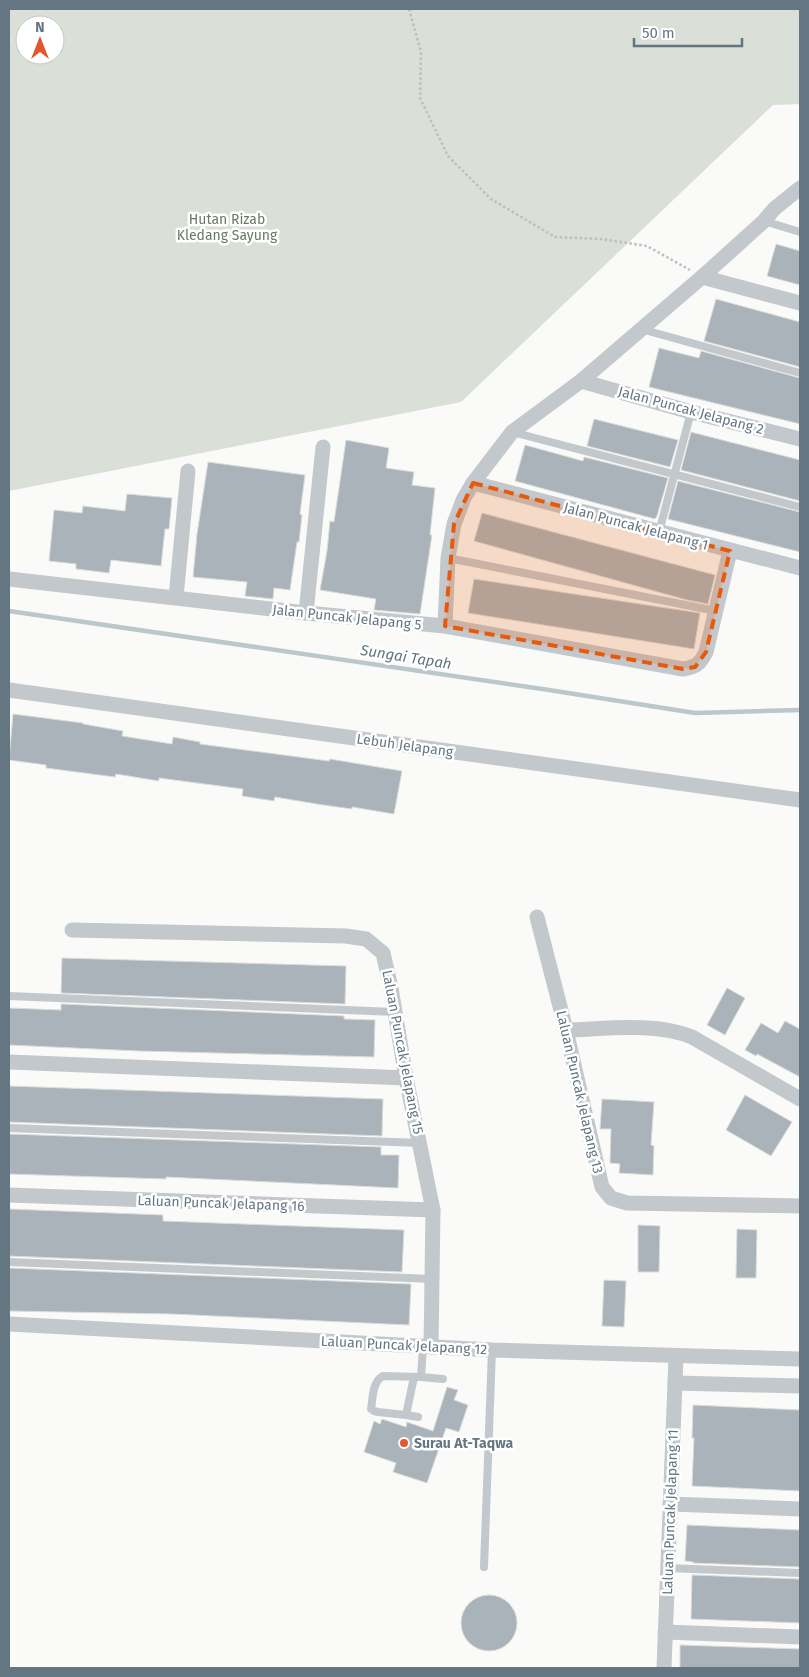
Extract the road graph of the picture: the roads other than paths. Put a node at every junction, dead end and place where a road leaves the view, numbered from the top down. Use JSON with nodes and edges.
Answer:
{"nodes":[{"id":1,"x":800,"y":188,"type":"edge"},
{"id":2,"x":764,"y":221,"type":"junction"},
{"id":3,"x":800,"y":232,"type":"edge"},
{"id":4,"x":702,"y":277,"type":"junction"},
{"id":5,"x":800,"y":303,"type":"edge"},
{"id":6,"x":641,"y":329,"type":"junction"},
{"id":7,"x":800,"y":373,"type":"edge"},
{"id":8,"x":581,"y":381,"type":"junction"},
{"id":9,"x":691,"y":412,"type":"junction"},
{"id":10,"x":512,"y":432,"type":"junction"},
{"id":11,"x":800,"y":439,"type":"edge"},
{"id":12,"x":323,"y":447,"type":"dead end"},
{"id":13,"x":188,"y":471,"type":"dead end"},
{"id":14,"x":674,"y":475,"type":"junction"},
{"id":15,"x":473,"y":483,"type":"junction"},
{"id":16,"x":800,"y":507,"type":"edge"},
{"id":17,"x":659,"y":532,"type":"junction"},
{"id":18,"x":730,"y":551,"type":"junction"},
{"id":19,"x":448,"y":558,"type":"junction"},
{"id":20,"x":800,"y":568,"type":"edge"},
{"id":21,"x":9,"y":579,"type":"edge"},
{"id":22,"x":176,"y":597,"type":"junction"},
{"id":23,"x":716,"y":611,"type":"junction"},
{"id":24,"x":306,"y":614,"type":"junction"},
{"id":25,"x":445,"y":626,"type":"junction"},
{"id":26,"x":9,"y":690,"type":"edge"},
{"id":27,"x":800,"y":800,"type":"edge"},
{"id":28,"x":537,"y":917,"type":"dead end"},
{"id":29,"x":72,"y":930,"type":"dead end"},
{"id":30,"x":9,"y":996,"type":"edge"},
{"id":31,"x":395,"y":1012,"type":"junction"},
{"id":32,"x":566,"y":1030,"type":"junction"},
{"id":33,"x":9,"y":1062,"type":"edge"},
{"id":34,"x":406,"y":1078,"type":"junction"},
{"id":35,"x":800,"y":1099,"type":"edge"},
{"id":36,"x":9,"y":1128,"type":"edge"},
{"id":37,"x":420,"y":1143,"type":"junction"},
{"id":38,"x":9,"y":1195,"type":"edge"},
{"id":39,"x":800,"y":1206,"type":"edge"},
{"id":40,"x":433,"y":1210,"type":"junction"},
{"id":41,"x":9,"y":1262,"type":"edge"},
{"id":42,"x":433,"y":1279,"type":"junction"},
{"id":43,"x":9,"y":1324,"type":"edge"},
{"id":44,"x":427,"y":1346,"type":"junction"},
{"id":45,"x":492,"y":1350,"type":"junction"},
{"id":46,"x":676,"y":1356,"type":"junction"},
{"id":47,"x":800,"y":1358,"type":"edge"},
{"id":48,"x":418,"y":1377,"type":"junction"},
{"id":49,"x":444,"y":1379,"type":"dead end"},
{"id":50,"x":675,"y":1383,"type":"junction"},
{"id":51,"x":800,"y":1386,"type":"edge"},
{"id":52,"x":406,"y":1415,"type":"junction"},
{"id":53,"x":418,"y":1417,"type":"dead end"},
{"id":54,"x":670,"y":1504,"type":"junction"},
{"id":55,"x":800,"y":1509,"type":"edge"},
{"id":56,"x":484,"y":1567,"type":"dead end"},
{"id":57,"x":667,"y":1568,"type":"junction"},
{"id":58,"x":800,"y":1573,"type":"edge"},
{"id":59,"x":664,"y":1632,"type":"junction"},
{"id":60,"x":800,"y":1636,"type":"edge"},
{"id":61,"x":664,"y":1668,"type":"edge"}],
"edges":[{"from":1,"to":2,"type":"street"},
{"from":2,"to":3,"type":"lane"},
{"from":2,"to":4,"type":"street"},
{"from":4,"to":5,"type":"street"},
{"from":4,"to":6,"type":"street"},
{"from":6,"to":7,"type":"lane"},
{"from":6,"to":8,"type":"street"},
{"from":8,"to":9,"type":"street","name":"Jalan Puncak Jelapang 2"},
{"from":8,"to":10,"type":"street"},
{"from":9,"to":11,"type":"street","name":"Jalan Puncak Jelapang 2"},
{"from":9,"to":14,"type":"lane"},
{"from":10,"to":14,"type":"lane"},
{"from":10,"to":15,"type":"street"},
{"from":12,"to":24,"type":"street"},
{"from":13,"to":22,"type":"street"},
{"from":14,"to":16,"type":"lane"},
{"from":14,"to":17,"type":"lane"},
{"from":15,"to":17,"type":"street","name":"Jalan Puncak Jelapang 1"},
{"from":15,"to":19,"type":"street"},
{"from":17,"to":18,"type":"street","name":"Jalan Puncak Jelapang 1"},
{"from":18,"to":20,"type":"street","name":"Jalan Puncak Jelapang 1"},
{"from":18,"to":23,"type":"street"},
{"from":19,"to":23,"type":"lane"},
{"from":19,"to":25,"type":"street"},
{"from":21,"to":22,"type":"street","name":"Jalan Puncak Jelapang 5"},
{"from":22,"to":24,"type":"street","name":"Jalan Puncak Jelapang 5"},
{"from":23,"to":25,"type":"street","name":"Jalan Puncak Jelapang 5"},
{"from":24,"to":25,"type":"street","name":"Jalan Puncak Jelapang 5"},
{"from":26,"to":27,"type":"street","name":"Lebuh Jelapang"},
{"from":28,"to":32,"type":"street","name":"Laluan Puncak Jelapang 13"},
{"from":29,"to":31,"type":"street","name":"Laluan Puncak Jelapang 15"},
{"from":30,"to":31,"type":"lane"},
{"from":31,"to":34,"type":"street","name":"Laluan Puncak Jelapang 15"},
{"from":32,"to":35,"type":"street"},
{"from":32,"to":39,"type":"street","name":"Laluan Puncak Jelapang 13"},
{"from":33,"to":34,"type":"street"},
{"from":34,"to":37,"type":"street","name":"Laluan Puncak Jelapang 15"},
{"from":36,"to":37,"type":"lane"},
{"from":37,"to":40,"type":"street","name":"Laluan Puncak Jelapang 15"},
{"from":38,"to":40,"type":"street","name":"Laluan Puncak Jelapang 16"},
{"from":40,"to":42,"type":"street","name":"Laluan Puncak Jelapang 15"},
{"from":41,"to":42,"type":"lane"},
{"from":42,"to":44,"type":"street","name":"Laluan Puncak Jelapang 15"},
{"from":43,"to":44,"type":"street","name":"Laluan Puncak Jelapang 12"},
{"from":44,"to":45,"type":"street","name":"Laluan Puncak Jelapang 12"},
{"from":44,"to":48,"type":"lane"},
{"from":45,"to":46,"type":"street","name":"Laluan Puncak Jelapang 12"},
{"from":45,"to":56,"type":"lane"},
{"from":46,"to":47,"type":"street","name":"Laluan Puncak Jelapang 12"},
{"from":46,"to":50,"type":"street","name":"Laluan Puncak Jelapang 11"},
{"from":48,"to":49,"type":"lane"},
{"from":48,"to":52,"type":"lane"},
{"from":48,"to":52,"type":"lane"},
{"from":50,"to":51,"type":"street"},
{"from":50,"to":54,"type":"street","name":"Laluan Puncak Jelapang 11"},
{"from":52,"to":53,"type":"lane"},
{"from":54,"to":55,"type":"street"},
{"from":54,"to":57,"type":"street","name":"Laluan Puncak Jelapang 11"},
{"from":57,"to":58,"type":"lane"},
{"from":57,"to":59,"type":"street","name":"Laluan Puncak Jelapang 11"},
{"from":59,"to":60,"type":"street"},
{"from":59,"to":61,"type":"street","name":"Laluan Puncak Jelapang 11"}]}
